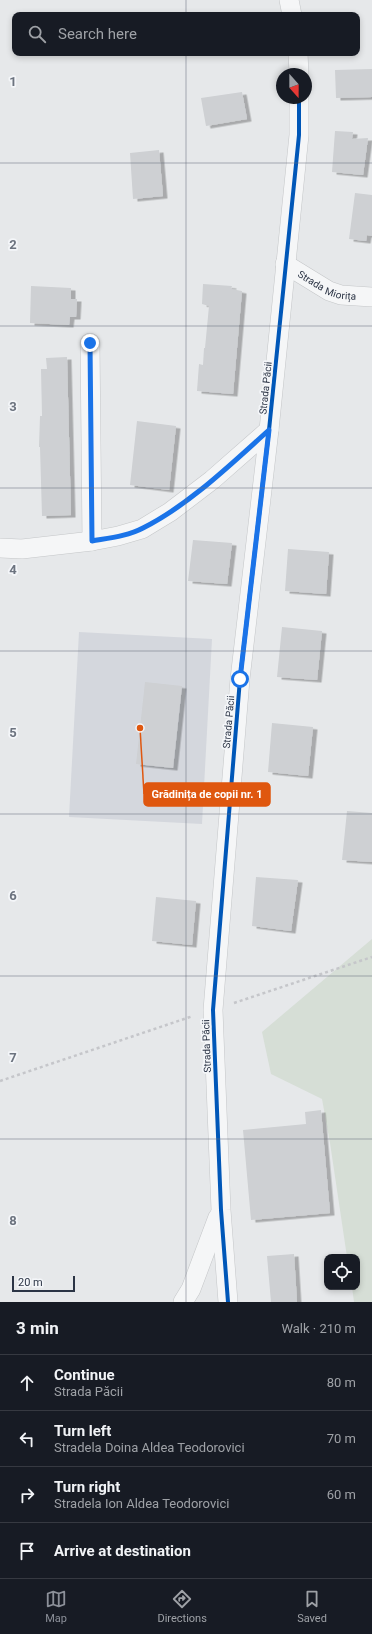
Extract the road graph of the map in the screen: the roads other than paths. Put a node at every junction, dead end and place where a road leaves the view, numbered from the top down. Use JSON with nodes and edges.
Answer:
{"nodes":[{"id":1,"x":289,"y":0,"type":"edge"},
{"id":2,"x":291,"y":12,"type":"edge"},
{"id":3,"x":298,"y":56,"type":"edge"},
{"id":4,"x":299,"y":68,"type":"edge"},
{"id":5,"x":299,"y":104,"type":"edge"},
{"id":6,"x":285,"y":264,"type":"junction"},
{"id":7,"x":372,"y":297,"type":"edge"},
{"id":8,"x":90,"y":343,"type":"dead end"},
{"id":9,"x":269,"y":430,"type":"junction"},
{"id":10,"x":92,"y":541,"type":"junction"},
{"id":11,"x":0,"y":548,"type":"edge"},
{"id":12,"x":221,"y":1210,"type":"junction"},
{"id":13,"x":183,"y":1302,"type":"edge"},
{"id":14,"x":228,"y":1302,"type":"edge"}],
"edges":[{"from":1,"to":2,"type":"street"},
{"from":3,"to":4,"type":"street"},
{"from":5,"to":6,"type":"street","name":"Strada Păcii"},
{"from":6,"to":7,"type":"street","name":"Strada Miorița"},
{"from":6,"to":9,"type":"street","name":"Strada Păcii"},
{"from":8,"to":10,"type":"street"},
{"from":9,"to":10,"type":"street"},
{"from":9,"to":12,"type":"street","name":"Strada Păcii"},
{"from":10,"to":11,"type":"street"},
{"from":12,"to":13,"type":"street","name":"Strada Păcii"},
{"from":12,"to":14,"type":"street","name":"Strada Păcii"}]}
